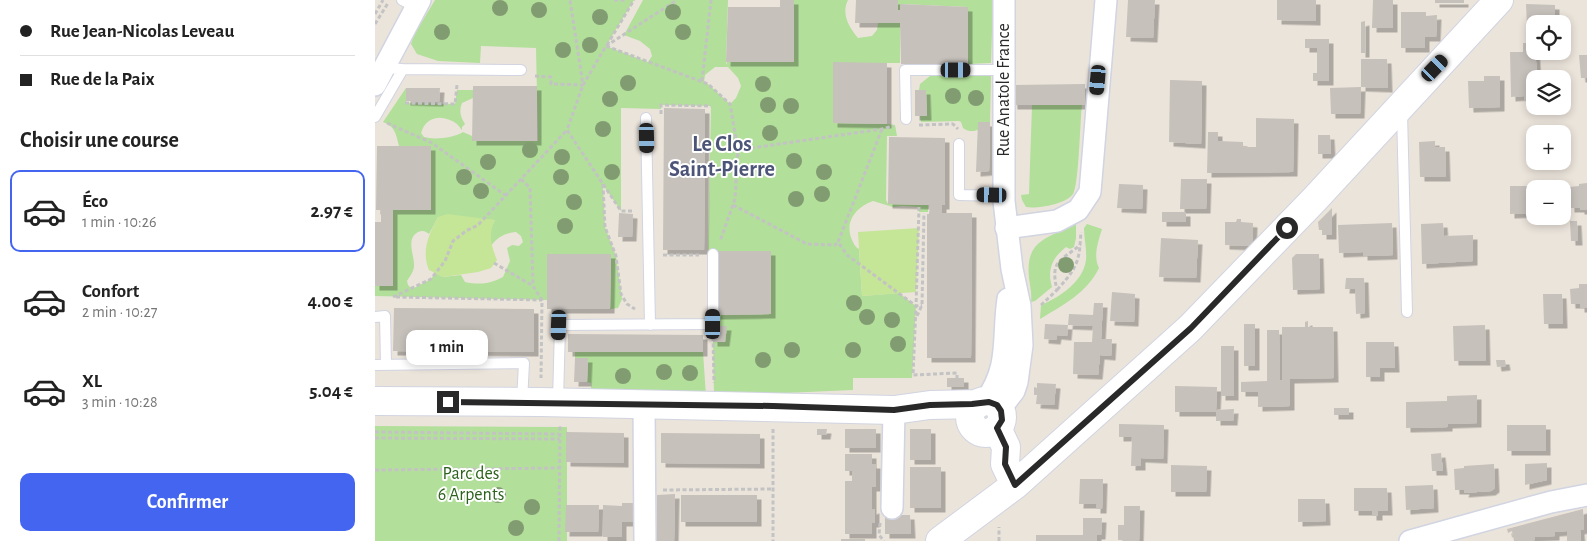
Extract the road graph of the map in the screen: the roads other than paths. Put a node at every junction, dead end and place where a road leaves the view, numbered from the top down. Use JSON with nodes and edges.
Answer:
{"nodes":[{"id":1,"x":1004,"y":0,"type":"edge"},
{"id":2,"x":1105,"y":0,"type":"edge"},
{"id":3,"x":1499,"y":0,"type":"edge"},
{"id":4,"x":413,"y":2,"type":"edge"},
{"id":5,"x":521,"y":70,"type":"dead end"},
{"id":6,"x":1004,"y":70,"type":"junction"},
{"id":7,"x":385,"y":72,"type":"edge"},
{"id":8,"x":1402,"y":104,"type":"junction"},
{"id":9,"x":646,"y":118,"type":"dead end"},
{"id":10,"x":379,"y":119,"type":"edge"},
{"id":11,"x":906,"y":119,"type":"dead end"},
{"id":12,"x":959,"y":144,"type":"dead end"},
{"id":13,"x":1004,"y":196,"type":"junction"},
{"id":14,"x":1006,"y":228,"type":"junction"},
{"id":15,"x":713,"y":254,"type":"road end"},
{"id":16,"x":1407,"y":312,"type":"dead end"},
{"id":17,"x":375,"y":317,"type":"edge"},
{"id":18,"x":650,"y":325,"type":"junction"},
{"id":19,"x":375,"y":365,"type":"edge"},
{"id":20,"x":386,"y":365,"type":"junction"},
{"id":21,"x":375,"y":401,"type":"edge"},
{"id":22,"x":644,"y":406,"type":"junction"},
{"id":23,"x":545,"y":407,"type":"junction"},
{"id":24,"x":904,"y":408,"type":"junction"},
{"id":25,"x":986,"y":417,"type":"junction"},
{"id":26,"x":1010,"y":474,"type":"junction"},
{"id":27,"x":1587,"y":495,"type":"edge"},
{"id":28,"x":892,"y":508,"type":"dead end"},
{"id":29,"x":645,"y":541,"type":"edge"},
{"id":30,"x":940,"y":541,"type":"edge"},
{"id":31,"x":1410,"y":541,"type":"edge"}],
"edges":[{"from":1,"to":6,"type":"street","name":"Rue Anatole France"},
{"from":2,"to":14,"type":"street"},
{"from":3,"to":8,"type":"street"},
{"from":4,"to":7,"type":"street"},
{"from":5,"to":7,"type":"lane"},
{"from":6,"to":11,"type":"lane"},
{"from":6,"to":13,"type":"street","name":"Rue Anatole France"},
{"from":7,"to":10,"type":"lane"},
{"from":8,"to":16,"type":"lane"},
{"from":8,"to":26,"type":"street"},
{"from":9,"to":18,"type":"lane"},
{"from":12,"to":13,"type":"lane"},
{"from":13,"to":14,"type":"street","name":"Rue Anatole France"},
{"from":14,"to":25,"type":"street","name":"Rue Anatole France"},
{"from":15,"to":18,"type":"lane"},
{"from":17,"to":20,"type":"lane"},
{"from":18,"to":23,"type":"lane"},
{"from":19,"to":20,"type":"lane"},
{"from":20,"to":23,"type":"lane"},
{"from":21,"to":23,"type":"street"},
{"from":22,"to":23,"type":"street"},
{"from":22,"to":24,"type":"street"},
{"from":22,"to":29,"type":"street"},
{"from":24,"to":25,"type":"street"},
{"from":24,"to":28,"type":"street"},
{"from":25,"to":26,"type":"street"},
{"from":26,"to":30,"type":"street"},
{"from":27,"to":31,"type":"street"}]}
